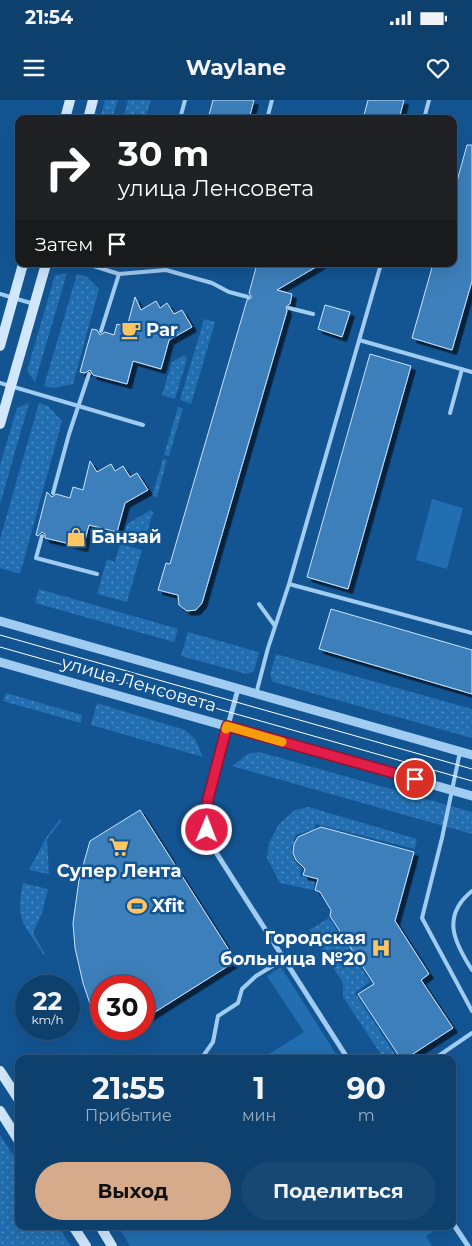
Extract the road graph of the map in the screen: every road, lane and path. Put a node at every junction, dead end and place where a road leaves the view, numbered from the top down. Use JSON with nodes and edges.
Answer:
{"nodes":[{"id":1,"x":70,"y":100,"type":"edge"},
{"id":2,"x":93,"y":100,"type":"edge"},
{"id":3,"x":185,"y":100,"type":"edge"},
{"id":4,"x":272,"y":100,"type":"edge"},
{"id":5,"x":429,"y":100,"type":"edge"},
{"id":6,"x":66,"y":115,"type":"edge"},
{"id":7,"x":89,"y":115,"type":"edge"},
{"id":8,"x":181,"y":115,"type":"edge"},
{"id":9,"x":268,"y":115,"type":"edge"},
{"id":10,"x":425,"y":115,"type":"edge"},
{"id":11,"x":23,"y":267,"type":"edge"},
{"id":12,"x":45,"y":267,"type":"edge"},
{"id":13,"x":98,"y":267,"type":"edge"},
{"id":14,"x":111,"y":267,"type":"edge"},
{"id":15,"x":167,"y":267,"type":"edge"},
{"id":16,"x":380,"y":267,"type":"edge"},
{"id":17,"x":110,"y":270,"type":"junction"},
{"id":18,"x":166,"y":270,"type":"junction"},
{"id":19,"x":119,"y":274,"type":"junction"},
{"id":20,"x":0,"y":294,"type":"edge"},
{"id":21,"x":248,"y":297,"type":"dead end"},
{"id":22,"x":14,"y":298,"type":"junction"},
{"id":23,"x":34,"y":304,"type":"junction"},
{"id":24,"x":288,"y":308,"type":"dead end"},
{"id":25,"x":313,"y":314,"type":"dead end"},
{"id":26,"x":101,"y":331,"type":"dead end"},
{"id":27,"x":359,"y":340,"type":"junction"},
{"id":28,"x":0,"y":346,"type":"edge"},
{"id":29,"x":462,"y":369,"type":"junction"},
{"id":30,"x":472,"y":372,"type":"edge"},
{"id":31,"x":89,"y":374,"type":"dead end"},
{"id":32,"x":0,"y":383,"type":"edge"},
{"id":33,"x":11,"y":386,"type":"junction"},
{"id":34,"x":78,"y":406,"type":"junction"},
{"id":35,"x":450,"y":413,"type":"dead end"},
{"id":36,"x":0,"y":424,"type":"edge"},
{"id":37,"x":143,"y":425,"type":"dead end"},
{"id":38,"x":53,"y":494,"type":"dead end"},
{"id":39,"x":42,"y":536,"type":"dead end"},
{"id":40,"x":97,"y":574,"type":"dead end"},
{"id":41,"x":289,"y":584,"type":"junction"},
{"id":42,"x":259,"y":604,"type":"dead end"},
{"id":43,"x":0,"y":621,"type":"edge"},
{"id":44,"x":275,"y":626,"type":"junction"},
{"id":45,"x":472,"y":633,"type":"edge"},
{"id":46,"x":0,"y":662,"type":"edge"},
{"id":47,"x":238,"y":689,"type":"junction"},
{"id":48,"x":256,"y":694,"type":"junction"},
{"id":49,"x":227,"y":726,"type":"junction"},
{"id":50,"x":461,"y":751,"type":"junction"},
{"id":51,"x":472,"y":755,"type":"edge"},
{"id":52,"x":453,"y":790,"type":"junction"},
{"id":53,"x":472,"y":796,"type":"edge"},
{"id":54,"x":472,"y":891,"type":"edge"},
{"id":55,"x":284,"y":959,"type":"junction"},
{"id":56,"x":472,"y":970,"type":"edge"},
{"id":57,"x":472,"y":1011,"type":"edge"},
{"id":58,"x":472,"y":1032,"type":"edge"},
{"id":59,"x":204,"y":1055,"type":"edge"},
{"id":60,"x":345,"y":1055,"type":"edge"},
{"id":61,"x":440,"y":1055,"type":"edge"},
{"id":62,"x":0,"y":1071,"type":"edge"},
{"id":63,"x":15,"y":1094,"type":"edge"},
{"id":64,"x":0,"y":1111,"type":"edge"},
{"id":65,"x":15,"y":1135,"type":"edge"},
{"id":66,"x":456,"y":1228,"type":"edge"},
{"id":67,"x":76,"y":1230,"type":"edge"},
{"id":68,"x":102,"y":1230,"type":"edge"},
{"id":69,"x":86,"y":1246,"type":"edge"},
{"id":70,"x":112,"y":1246,"type":"edge"},
{"id":71,"x":468,"y":1246,"type":"edge"}],
"edges":[{"from":1,"to":6,"type":"main road"},
{"from":2,"to":7,"type":"main road"},
{"from":3,"to":8,"type":"lane"},
{"from":4,"to":9,"type":"lane"},
{"from":5,"to":10,"type":"lane"},
{"from":11,"to":22,"type":"main road"},
{"from":12,"to":23,"type":"main road"},
{"from":13,"to":17,"type":"lane"},
{"from":14,"to":17,"type":"lane"},
{"from":15,"to":18,"type":"lane"},
{"from":16,"to":27,"type":"lane"},
{"from":17,"to":19,"type":"lane"},
{"from":18,"to":19,"type":"lane"},
{"from":18,"to":21,"type":"lane"},
{"from":19,"to":26,"type":"lane"},
{"from":20,"to":22,"type":"lane"},
{"from":22,"to":23,"type":"lane"},
{"from":22,"to":28,"type":"main road"},
{"from":23,"to":33,"type":"main road"},
{"from":24,"to":25,"type":"lane"},
{"from":27,"to":29,"type":"lane"},
{"from":27,"to":41,"type":"lane"},
{"from":29,"to":30,"type":"lane"},
{"from":29,"to":35,"type":"lane"},
{"from":31,"to":34,"type":"lane"},
{"from":32,"to":33,"type":"lane"},
{"from":33,"to":34,"type":"lane"},
{"from":33,"to":36,"type":"main road"},
{"from":34,"to":37,"type":"lane"},
{"from":34,"to":38,"type":"lane"},
{"from":39,"to":40,"type":"lane"},
{"from":41,"to":44,"type":"lane"},
{"from":41,"to":45,"type":"lane"},
{"from":42,"to":44,"type":"lane"},
{"from":43,"to":47,"type":"street","name":"улица Ленсовета"},
{"from":44,"to":48,"type":"lane"},
{"from":46,"to":49,"type":"street","name":"улица Ленсовета"},
{"from":47,"to":48,"type":"street","name":"улица Ленсовета"},
{"from":47,"to":49,"type":"street"},
{"from":48,"to":50,"type":"street","name":"улица Ленсовета"},
{"from":49,"to":52,"type":"street","name":"улица Ленсовета"},
{"from":49,"to":55,"type":"street"},
{"from":50,"to":51,"type":"street","name":"улица Ленсовета"},
{"from":50,"to":52,"type":"lane"},
{"from":52,"to":53,"type":"street","name":"улица Ленсовета"},
{"from":52,"to":57,"type":"lane"},
{"from":54,"to":56,"type":"lane"},
{"from":55,"to":59,"type":"lane"},
{"from":55,"to":60,"type":"street"},
{"from":58,"to":61,"type":"lane"},
{"from":62,"to":63,"type":"main road"},
{"from":64,"to":65,"type":"main road"},
{"from":66,"to":71,"type":"street"},
{"from":67,"to":69,"type":"main road"},
{"from":68,"to":70,"type":"main road"}]}
